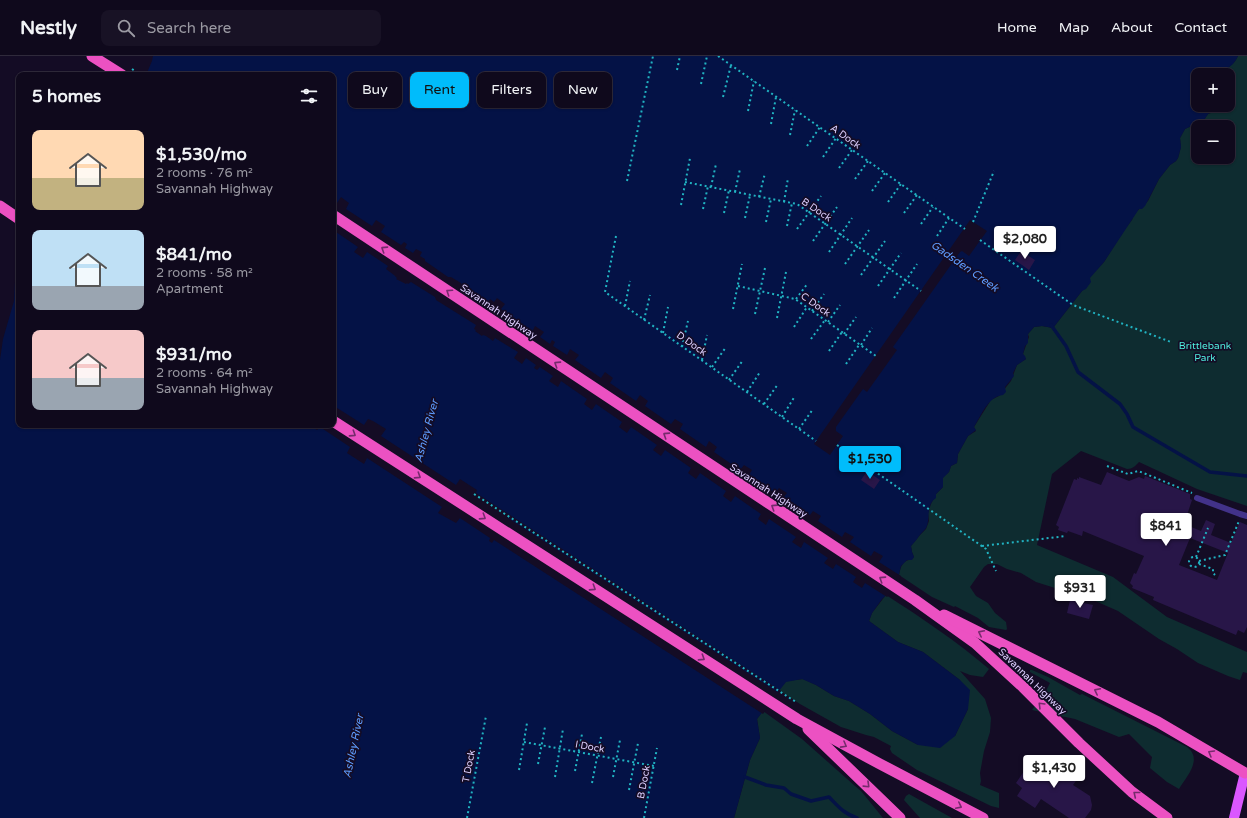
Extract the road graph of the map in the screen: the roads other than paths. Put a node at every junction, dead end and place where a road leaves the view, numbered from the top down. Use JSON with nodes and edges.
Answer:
{"nodes":[{"id":1,"x":92,"y":56,"type":"edge"},
{"id":2,"x":125,"y":71,"type":"edge"},
{"id":3,"x":0,"y":206,"type":"edge"},
{"id":4,"x":16,"y":217,"type":"edge"},
{"id":5,"x":336,"y":217,"type":"edge"},
{"id":6,"x":336,"y":423,"type":"edge"},
{"id":7,"x":1197,"y":498,"type":"road end"},
{"id":8,"x":1247,"y":516,"type":"edge"},
{"id":9,"x":915,"y":600,"type":"junction"},
{"id":10,"x":793,"y":717,"type":"junction"},
{"id":11,"x":1246,"y":773,"type":"edge"},
{"id":12,"x":900,"y":818,"type":"edge"},
{"id":13,"x":983,"y":818,"type":"edge"},
{"id":14,"x":1166,"y":818,"type":"edge"},
{"id":15,"x":1234,"y":818,"type":"edge"}],
"edges":[{"from":1,"to":2,"type":"highway"},
{"from":3,"to":4,"type":"highway"},
{"from":9,"to":5,"type":"highway","name":"Savannah Highway","one_way":true},
{"from":6,"to":10,"type":"highway","one_way":true},
{"from":7,"to":8,"type":"lane"},
{"from":11,"to":9,"type":"highway","one_way":true},
{"from":14,"to":9,"type":"highway","name":"Savannah Highway","one_way":true},
{"from":10,"to":12,"type":"highway","one_way":true},
{"from":10,"to":13,"type":"highway","one_way":true},
{"from":11,"to":15,"type":"main road"}]}
